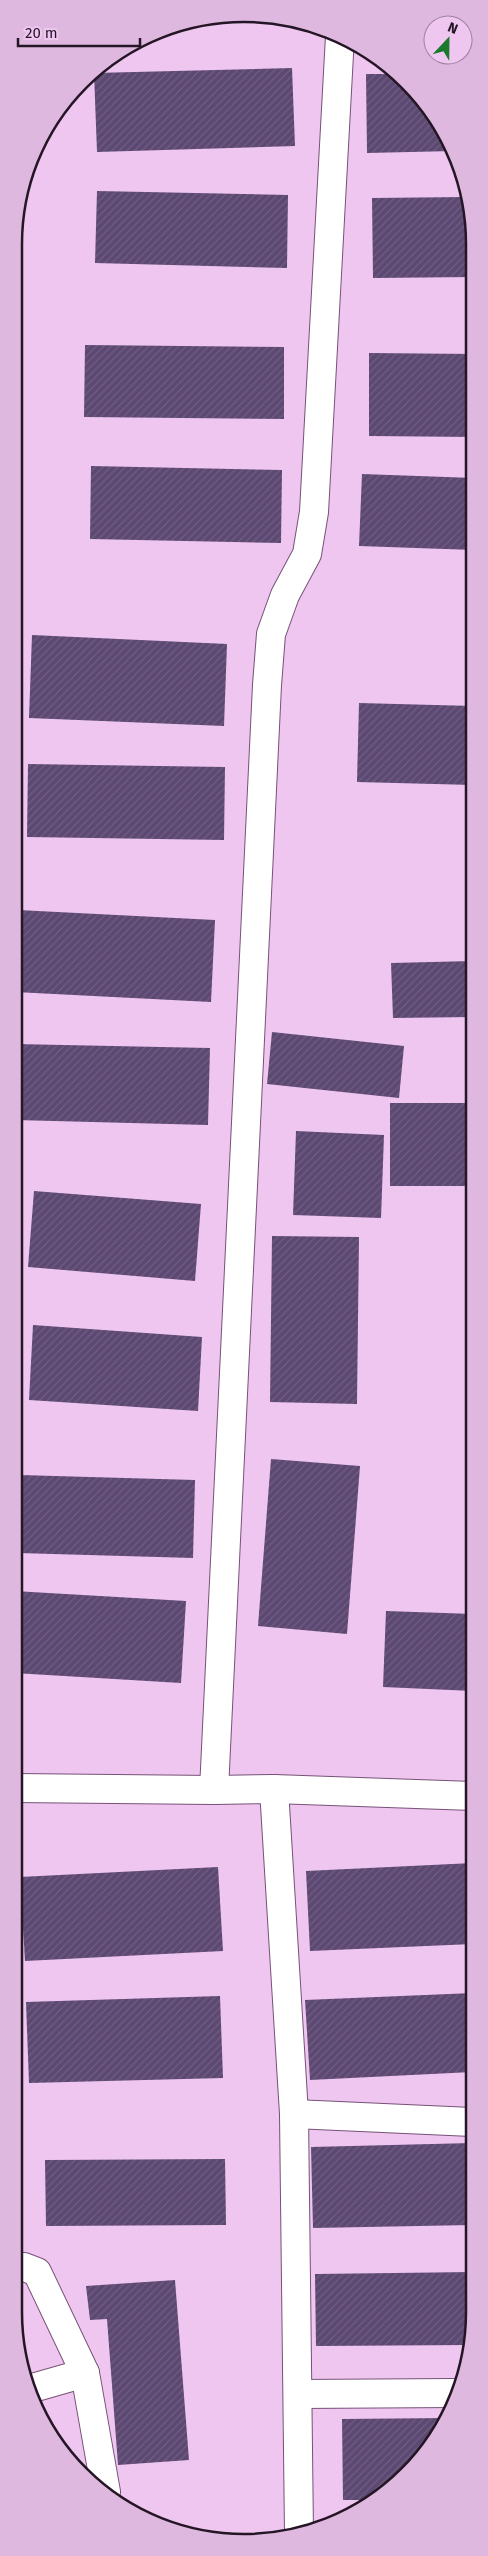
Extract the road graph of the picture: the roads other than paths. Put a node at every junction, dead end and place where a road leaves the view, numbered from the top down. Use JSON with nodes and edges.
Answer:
{"nodes":[{"id":1,"x":340,"y":44,"type":"edge"},
{"id":2,"x":22,"y":1788,"type":"edge"},
{"id":3,"x":274,"y":1788,"type":"junction"},
{"id":4,"x":214,"y":1790,"type":"junction"},
{"id":5,"x":466,"y":1796,"type":"edge"},
{"id":6,"x":294,"y":2114,"type":"junction"},
{"id":7,"x":466,"y":2122,"type":"edge"},
{"id":8,"x":22,"y":2267,"type":"edge"},
{"id":9,"x":85,"y":2373,"type":"junction"},
{"id":10,"x":35,"y":2386,"type":"edge"},
{"id":11,"x":450,"y":2393,"type":"edge"},
{"id":12,"x":298,"y":2394,"type":"junction"},
{"id":13,"x":105,"y":2484,"type":"edge"},
{"id":14,"x":299,"y":2526,"type":"edge"}],
"edges":[{"from":1,"to":4,"type":"street"},
{"from":2,"to":4,"type":"street"},
{"from":3,"to":4,"type":"street"},
{"from":3,"to":5,"type":"street"},
{"from":3,"to":6,"type":"street"},
{"from":6,"to":7,"type":"street"},
{"from":6,"to":12,"type":"street"},
{"from":8,"to":9,"type":"street"},
{"from":9,"to":10,"type":"street"},
{"from":9,"to":13,"type":"street"},
{"from":11,"to":12,"type":"street"},
{"from":12,"to":14,"type":"street"}]}
